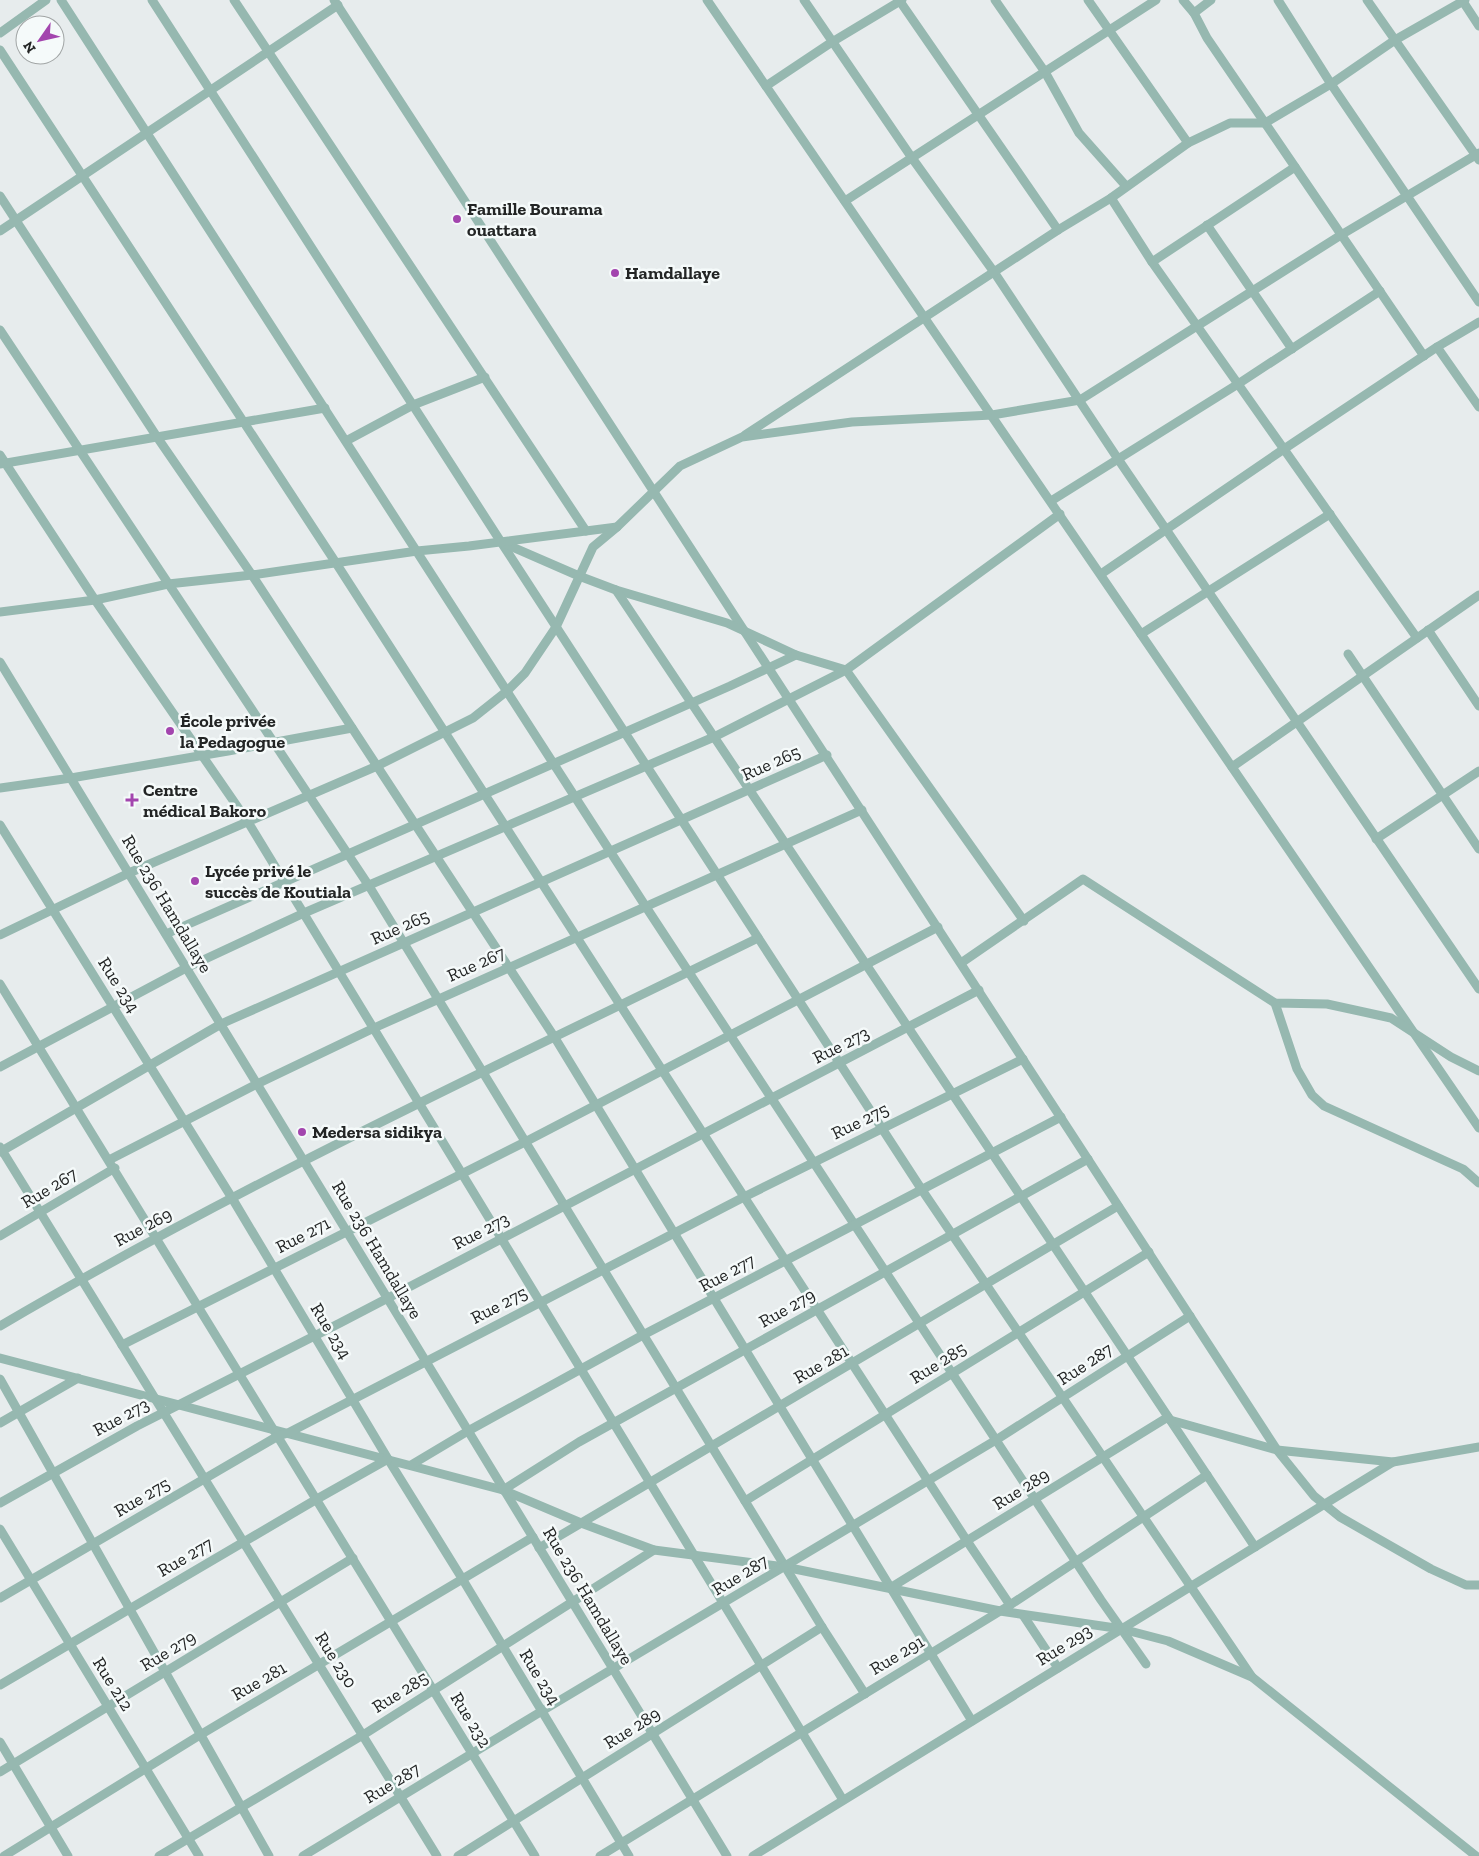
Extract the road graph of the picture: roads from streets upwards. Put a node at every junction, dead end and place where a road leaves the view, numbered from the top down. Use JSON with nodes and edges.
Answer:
{"nodes":[{"id":1,"x":46,"y":0,"type":"edge"},
{"id":2,"x":62,"y":0,"type":"edge"},
{"id":3,"x":152,"y":0,"type":"edge"},
{"id":4,"x":234,"y":0,"type":"edge"},
{"id":5,"x":706,"y":0,"type":"edge"},
{"id":6,"x":804,"y":0,"type":"edge"},
{"id":7,"x":900,"y":0,"type":"edge"},
{"id":8,"x":995,"y":0,"type":"edge"},
{"id":9,"x":1088,"y":0,"type":"edge"},
{"id":10,"x":1156,"y":0,"type":"edge"},
{"id":11,"x":1183,"y":0,"type":"edge"},
{"id":12,"x":1211,"y":0,"type":"edge"},
{"id":13,"x":1278,"y":0,"type":"edge"},
{"id":14,"x":1367,"y":0,"type":"edge"},
{"id":15,"x":1463,"y":0,"type":"edge"},
{"id":16,"x":336,"y":3,"type":"edge"},
{"id":17,"x":1194,"y":13,"type":"junction"},
{"id":18,"x":1479,"y":26,"type":"edge"},
{"id":19,"x":1109,"y":30,"type":"junction"},
{"id":20,"x":0,"y":33,"type":"edge"},
{"id":21,"x":1395,"y":40,"type":"junction"},
{"id":22,"x":832,"y":42,"type":"junction"},
{"id":23,"x":0,"y":50,"type":"edge"},
{"id":24,"x":268,"y":52,"type":"junction"},
{"id":25,"x":1045,"y":72,"type":"junction"},
{"id":26,"x":1332,"y":84,"type":"junction"},
{"id":27,"x":766,"y":86,"type":"junction"},
{"id":28,"x":210,"y":90,"type":"junction"},
{"id":29,"x":979,"y":114,"type":"junction"},
{"id":30,"x":1265,"y":123,"type":"junction"},
{"id":31,"x":147,"y":132,"type":"junction"},
{"id":32,"x":1188,"y":143,"type":"junction"},
{"id":33,"x":1478,"y":156,"type":"edge"},
{"id":34,"x":912,"y":158,"type":"junction"},
{"id":35,"x":1295,"y":167,"type":"junction"},
{"id":36,"x":82,"y":176,"type":"junction"},
{"id":37,"x":1126,"y":186,"type":"junction"},
{"id":38,"x":0,"y":196,"type":"edge"},
{"id":39,"x":1407,"y":196,"type":"junction"},
{"id":40,"x":1111,"y":198,"type":"junction"},
{"id":41,"x":845,"y":201,"type":"junction"},
{"id":42,"x":16,"y":220,"type":"junction"},
{"id":43,"x":1208,"y":225,"type":"junction"},
{"id":44,"x":1058,"y":230,"type":"junction"},
{"id":45,"x":0,"y":231,"type":"edge"},
{"id":46,"x":1342,"y":235,"type":"junction"},
{"id":47,"x":1152,"y":262,"type":"junction"},
{"id":48,"x":994,"y":272,"type":"junction"},
{"id":49,"x":1252,"y":291,"type":"junction"},
{"id":50,"x":1380,"y":291,"type":"junction"},
{"id":51,"x":1479,"y":302,"type":"edge"},
{"id":52,"x":924,"y":318,"type":"junction"},
{"id":53,"x":1479,"y":322,"type":"edge"},
{"id":54,"x":1197,"y":326,"type":"junction"},
{"id":55,"x":0,"y":330,"type":"edge"},
{"id":56,"x":1437,"y":347,"type":"junction"},
{"id":57,"x":1292,"y":349,"type":"junction"},
{"id":58,"x":1424,"y":356,"type":"junction"},
{"id":59,"x":485,"y":378,"type":"junction"},
{"id":60,"x":1238,"y":384,"type":"junction"},
{"id":61,"x":1080,"y":400,"type":"junction"},
{"id":62,"x":413,"y":405,"type":"junction"},
{"id":63,"x":1479,"y":407,"type":"edge"},
{"id":64,"x":324,"y":408,"type":"junction"},
{"id":65,"x":992,"y":415,"type":"junction"},
{"id":66,"x":244,"y":422,"type":"junction"},
{"id":67,"x":157,"y":437,"type":"junction"},
{"id":68,"x":742,"y":437,"type":"junction"},
{"id":69,"x":346,"y":441,"type":"junction"},
{"id":70,"x":1284,"y":449,"type":"junction"},
{"id":71,"x":79,"y":450,"type":"junction"},
{"id":72,"x":1118,"y":459,"type":"junction"},
{"id":73,"x":2,"y":460,"type":"edge"},
{"id":74,"x":655,"y":491,"type":"junction"},
{"id":75,"x":1051,"y":501,"type":"junction"},
{"id":76,"x":1060,"y":514,"type":"junction"},
{"id":77,"x":1330,"y":514,"type":"junction"},
{"id":78,"x":617,"y":527,"type":"junction"},
{"id":79,"x":1166,"y":530,"type":"junction"},
{"id":80,"x":586,"y":531,"type":"junction"},
{"id":81,"x":500,"y":542,"type":"junction"},
{"id":82,"x":417,"y":551,"type":"junction"},
{"id":83,"x":336,"y":562,"type":"junction"},
{"id":84,"x":1101,"y":574,"type":"junction"},
{"id":85,"x":252,"y":575,"type":"junction"},
{"id":86,"x":578,"y":576,"type":"junction"},
{"id":87,"x":168,"y":584,"type":"junction"},
{"id":88,"x":616,"y":590,"type":"junction"},
{"id":89,"x":1208,"y":591,"type":"junction"},
{"id":90,"x":1479,"y":595,"type":"edge"},
{"id":91,"x":95,"y":600,"type":"junction"},
{"id":92,"x":0,"y":612,"type":"edge"},
{"id":93,"x":556,"y":627,"type":"junction"},
{"id":94,"x":1428,"y":630,"type":"junction"},
{"id":95,"x":746,"y":632,"type":"junction"},
{"id":96,"x":1141,"y":634,"type":"junction"},
{"id":97,"x":1417,"y":638,"type":"junction"},
{"id":98,"x":1348,"y":654,"type":"dead end"},
{"id":99,"x":796,"y":655,"type":"junction"},
{"id":100,"x":0,"y":662,"type":"edge"},
{"id":101,"x":769,"y":667,"type":"junction"},
{"id":102,"x":846,"y":670,"type":"junction"},
{"id":103,"x":1363,"y":676,"type":"junction"},
{"id":104,"x":507,"y":691,"type":"junction"},
{"id":105,"x":790,"y":699,"type":"junction"},
{"id":106,"x":691,"y":703,"type":"junction"},
{"id":107,"x":1479,"y":706,"type":"edge"},
{"id":108,"x":1297,"y":722,"type":"junction"},
{"id":109,"x":352,"y":728,"type":"junction"},
{"id":110,"x":445,"y":732,"type":"junction"},
{"id":111,"x":624,"y":732,"type":"junction"},
{"id":112,"x":714,"y":737,"type":"junction"},
{"id":113,"x":273,"y":742,"type":"junction"},
{"id":114,"x":203,"y":754,"type":"junction"},
{"id":115,"x":827,"y":756,"type":"junction"},
{"id":116,"x":554,"y":763,"type":"junction"},
{"id":117,"x":377,"y":766,"type":"junction"},
{"id":118,"x":646,"y":766,"type":"junction"},
{"id":119,"x":1232,"y":767,"type":"junction"},
{"id":120,"x":1479,"y":772,"type":"edge"},
{"id":121,"x":71,"y":778,"type":"junction"},
{"id":122,"x":0,"y":788,"type":"edge"},
{"id":123,"x":750,"y":790,"type":"junction"},
{"id":124,"x":484,"y":794,"type":"junction"},
{"id":125,"x":308,"y":795,"type":"junction"},
{"id":126,"x":1443,"y":795,"type":"junction"},
{"id":127,"x":575,"y":796,"type":"junction"},
{"id":128,"x":862,"y":810,"type":"junction"},
{"id":129,"x":682,"y":820,"type":"junction"},
{"id":130,"x":248,"y":822,"type":"junction"},
{"id":131,"x":415,"y":824,"type":"junction"},
{"id":132,"x":0,"y":825,"type":"edge"},
{"id":133,"x":506,"y":826,"type":"junction"},
{"id":134,"x":1376,"y":839,"type":"junction"},
{"id":135,"x":786,"y":845,"type":"junction"},
{"id":136,"x":1479,"y":848,"type":"edge"},
{"id":137,"x":612,"y":851,"type":"junction"},
{"id":138,"x":348,"y":854,"type":"junction"},
{"id":139,"x":436,"y":856,"type":"junction"},
{"id":140,"x":129,"y":873,"type":"junction"},
{"id":141,"x":717,"y":875,"type":"junction"},
{"id":142,"x":285,"y":881,"type":"junction"},
{"id":143,"x":542,"y":882,"type":"junction"},
{"id":144,"x":369,"y":886,"type":"junction"},
{"id":145,"x":646,"y":907,"type":"junction"},
{"id":146,"x":53,"y":910,"type":"junction"},
{"id":147,"x":473,"y":912,"type":"junction"},
{"id":148,"x":304,"y":913,"type":"junction"},
{"id":149,"x":1024,"y":921,"type":"junction"},
{"id":150,"x":938,"y":927,"type":"junction"},
{"id":151,"x":166,"y":934,"type":"junction"},
{"id":152,"x":0,"y":935,"type":"edge"},
{"id":153,"x":577,"y":937,"type":"junction"},
{"id":154,"x":758,"y":938,"type":"junction"},
{"id":155,"x":404,"y":943,"type":"junction"},
{"id":156,"x":961,"y":963,"type":"junction"},
{"id":157,"x":865,"y":964,"type":"junction"},
{"id":158,"x":510,"y":967,"type":"junction"},
{"id":159,"x":186,"y":968,"type":"junction"},
{"id":160,"x":340,"y":972,"type":"junction"},
{"id":161,"x":689,"y":972,"type":"junction"},
{"id":162,"x":0,"y":984,"type":"edge"},
{"id":163,"x":1479,"y":989,"type":"edge"},
{"id":164,"x":979,"y":990,"type":"junction"},
{"id":165,"x":439,"y":999,"type":"junction"},
{"id":166,"x":798,"y":999,"type":"junction"},
{"id":167,"x":1275,"y":1003,"type":"junction"},
{"id":168,"x":113,"y":1006,"type":"junction"},
{"id":169,"x":621,"y":1006,"type":"junction"},
{"id":170,"x":220,"y":1024,"type":"junction"},
{"id":171,"x":374,"y":1028,"type":"junction"},
{"id":172,"x":908,"y":1028,"type":"junction"},
{"id":173,"x":730,"y":1034,"type":"junction"},
{"id":174,"x":1416,"y":1035,"type":"junction"},
{"id":175,"x":555,"y":1038,"type":"junction"},
{"id":176,"x":38,"y":1046,"type":"junction"},
{"id":177,"x":1024,"y":1059,"type":"junction"},
{"id":178,"x":149,"y":1064,"type":"junction"},
{"id":179,"x":840,"y":1064,"type":"junction"},
{"id":180,"x":0,"y":1067,"type":"edge"},
{"id":181,"x":662,"y":1070,"type":"junction"},
{"id":182,"x":1479,"y":1071,"type":"edge"},
{"id":183,"x":483,"y":1073,"type":"junction"},
{"id":184,"x":257,"y":1084,"type":"junction"},
{"id":185,"x":952,"y":1094,"type":"junction"},
{"id":186,"x":772,"y":1099,"type":"junction"},
{"id":187,"x":420,"y":1104,"type":"junction"},
{"id":188,"x":596,"y":1105,"type":"junction"},
{"id":189,"x":77,"y":1107,"type":"junction"},
{"id":190,"x":1061,"y":1117,"type":"junction"},
{"id":191,"x":184,"y":1121,"type":"junction"},
{"id":192,"x":1479,"y":1128,"type":"edge"},
{"id":193,"x":882,"y":1129,"type":"junction"},
{"id":194,"x":703,"y":1134,"type":"junction"},
{"id":195,"x":525,"y":1142,"type":"junction"},
{"id":196,"x":1,"y":1150,"type":"edge"},
{"id":197,"x":992,"y":1153,"type":"junction"},
{"id":198,"x":109,"y":1160,"type":"junction"},
{"id":199,"x":1088,"y":1160,"type":"junction"},
{"id":200,"x":304,"y":1161,"type":"junction"},
{"id":201,"x":814,"y":1163,"type":"junction"},
{"id":202,"x":114,"y":1168,"type":"junction"},
{"id":203,"x":635,"y":1169,"type":"junction"},
{"id":204,"x":462,"y":1173,"type":"junction"},
{"id":205,"x":1479,"y":1183,"type":"edge"},
{"id":206,"x":922,"y":1190,"type":"junction"},
{"id":207,"x":744,"y":1197,"type":"junction"},
{"id":208,"x":1021,"y":1197,"type":"junction"},
{"id":209,"x":232,"y":1198,"type":"junction"},
{"id":210,"x":565,"y":1206,"type":"junction"},
{"id":211,"x":1118,"y":1206,"type":"junction"},
{"id":212,"x":40,"y":1212,"type":"junction"},
{"id":213,"x":854,"y":1225,"type":"junction"},
{"id":214,"x":346,"y":1231,"type":"junction"},
{"id":215,"x":674,"y":1233,"type":"junction"},
{"id":216,"x":952,"y":1235,"type":"junction"},
{"id":217,"x":0,"y":1236,"type":"edge"},
{"id":218,"x":157,"y":1238,"type":"junction"},
{"id":219,"x":502,"y":1239,"type":"junction"},
{"id":220,"x":1053,"y":1246,"type":"junction"},
{"id":221,"x":1149,"y":1252,"type":"junction"},
{"id":222,"x":785,"y":1261,"type":"junction"},
{"id":223,"x":274,"y":1268,"type":"junction"},
{"id":224,"x":604,"y":1270,"type":"junction"},
{"id":225,"x":885,"y":1272,"type":"junction"},
{"id":226,"x":81,"y":1278,"type":"junction"},
{"id":227,"x":986,"y":1285,"type":"junction"},
{"id":228,"x":1084,"y":1292,"type":"junction"},
{"id":229,"x":387,"y":1298,"type":"junction"},
{"id":230,"x":714,"y":1298,"type":"junction"},
{"id":231,"x":541,"y":1302,"type":"junction"},
{"id":232,"x":198,"y":1305,"type":"junction"},
{"id":233,"x":817,"y":1310,"type":"junction"},
{"id":234,"x":1190,"y":1316,"type":"junction"},
{"id":235,"x":920,"y":1324,"type":"junction"},
{"id":236,"x":0,"y":1326,"type":"edge"},
{"id":237,"x":1018,"y":1332,"type":"junction"},
{"id":238,"x":643,"y":1335,"type":"junction"},
{"id":239,"x":314,"y":1336,"type":"junction"},
{"id":240,"x":122,"y":1345,"type":"junction"},
{"id":241,"x":745,"y":1350,"type":"junction"},
{"id":242,"x":1127,"y":1356,"type":"junction"},
{"id":243,"x":0,"y":1358,"type":"edge"},
{"id":244,"x":426,"y":1361,"type":"junction"},
{"id":245,"x":852,"y":1364,"type":"junction"},
{"id":246,"x":581,"y":1369,"type":"junction"},
{"id":247,"x":240,"y":1374,"type":"junction"},
{"id":248,"x":952,"y":1374,"type":"junction"},
{"id":249,"x":78,"y":1378,"type":"junction"},
{"id":250,"x":0,"y":1379,"type":"edge"},
{"id":251,"x":676,"y":1388,"type":"junction"},
{"id":252,"x":155,"y":1397,"type":"junction"},
{"id":253,"x":1062,"y":1397,"type":"junction"},
{"id":254,"x":352,"y":1399,"type":"junction"},
{"id":255,"x":180,"y":1404,"type":"junction"},
{"id":256,"x":780,"y":1407,"type":"junction"},
{"id":257,"x":18,"y":1412,"type":"junction"},
{"id":258,"x":164,"y":1412,"type":"junction"},
{"id":259,"x":885,"y":1415,"type":"junction"},
{"id":260,"x":1169,"y":1418,"type":"junction"},
{"id":261,"x":0,"y":1423,"type":"edge"},
{"id":262,"x":614,"y":1423,"type":"junction"},
{"id":263,"x":468,"y":1431,"type":"junction"},
{"id":264,"x":280,"y":1432,"type":"junction"},
{"id":265,"x":996,"y":1440,"type":"junction"},
{"id":266,"x":712,"y":1447,"type":"junction"},
{"id":267,"x":1479,"y":1447,"type":"edge"},
{"id":268,"x":1278,"y":1450,"type":"junction"},
{"id":269,"x":1103,"y":1457,"type":"junction"},
{"id":270,"x":388,"y":1459,"type":"junction"},
{"id":271,"x":812,"y":1460,"type":"junction"},
{"id":272,"x":1393,"y":1462,"type":"junction"},
{"id":273,"x":411,"y":1465,"type":"junction"},
{"id":274,"x":52,"y":1474,"type":"junction"},
{"id":275,"x":1207,"y":1475,"type":"junction"},
{"id":276,"x":205,"y":1479,"type":"junction"},
{"id":277,"x":928,"y":1481,"type":"junction"},
{"id":278,"x":650,"y":1483,"type":"junction"},
{"id":279,"x":503,"y":1490,"type":"junction"},
{"id":280,"x":317,"y":1499,"type":"junction"},
{"id":281,"x":1034,"y":1499,"type":"junction"},
{"id":282,"x":745,"y":1501,"type":"junction"},
{"id":283,"x":0,"y":1503,"type":"edge"},
{"id":284,"x":1324,"y":1504,"type":"junction"},
{"id":285,"x":1144,"y":1517,"type":"junction"},
{"id":286,"x":581,"y":1523,"type":"junction"},
{"id":287,"x":852,"y":1526,"type":"junction"},
{"id":288,"x":0,"y":1529,"type":"edge"},
{"id":289,"x":533,"y":1537,"type":"junction"},
{"id":290,"x":967,"y":1541,"type":"junction"},
{"id":291,"x":244,"y":1542,"type":"junction"},
{"id":292,"x":92,"y":1544,"type":"junction"},
{"id":293,"x":1254,"y":1547,"type":"junction"},
{"id":294,"x":539,"y":1548,"type":"junction"},
{"id":295,"x":654,"y":1550,"type":"junction"},
{"id":296,"x":693,"y":1555,"type":"junction"},
{"id":297,"x":353,"y":1558,"type":"junction"},
{"id":298,"x":1076,"y":1562,"type":"junction"},
{"id":299,"x":785,"y":1567,"type":"junction"},
{"id":300,"x":31,"y":1580,"type":"junction"},
{"id":301,"x":463,"y":1580,"type":"junction"},
{"id":302,"x":1479,"y":1585,"type":"edge"},
{"id":303,"x":1190,"y":1586,"type":"junction"},
{"id":304,"x":890,"y":1588,"type":"junction"},
{"id":305,"x":0,"y":1598,"type":"edge"},
{"id":306,"x":281,"y":1602,"type":"junction"},
{"id":307,"x":572,"y":1602,"type":"junction"},
{"id":308,"x":724,"y":1603,"type":"junction"},
{"id":309,"x":1010,"y":1605,"type":"junction"},
{"id":310,"x":129,"y":1609,"type":"junction"},
{"id":311,"x":1000,"y":1611,"type":"junction"},
{"id":312,"x":1024,"y":1615,"type":"junction"},
{"id":313,"x":392,"y":1622,"type":"junction"},
{"id":314,"x":822,"y":1628,"type":"junction"},
{"id":315,"x":1122,"y":1629,"type":"junction"},
{"id":316,"x":69,"y":1644,"type":"junction"},
{"id":317,"x":503,"y":1646,"type":"junction"},
{"id":318,"x":930,"y":1654,"type":"junction"},
{"id":319,"x":1146,"y":1664,"type":"dead end"},
{"id":320,"x":320,"y":1665,"type":"junction"},
{"id":321,"x":762,"y":1666,"type":"junction"},
{"id":322,"x":1058,"y":1668,"type":"junction"},
{"id":323,"x":613,"y":1669,"type":"junction"},
{"id":324,"x":165,"y":1672,"type":"junction"},
{"id":325,"x":1252,"y":1677,"type":"junction"},
{"id":326,"x":0,"y":1685,"type":"edge"},
{"id":327,"x":434,"y":1690,"type":"junction"},
{"id":328,"x":865,"y":1694,"type":"junction"},
{"id":329,"x":108,"y":1707,"type":"junction"},
{"id":330,"x":542,"y":1711,"type":"junction"},
{"id":331,"x":972,"y":1722,"type":"junction"},
{"id":332,"x":802,"y":1732,"type":"junction"},
{"id":333,"x":652,"y":1734,"type":"junction"},
{"id":334,"x":200,"y":1735,"type":"junction"},
{"id":335,"x":363,"y":1735,"type":"junction"},
{"id":336,"x":0,"y":1742,"type":"edge"},
{"id":337,"x":472,"y":1754,"type":"junction"},
{"id":338,"x":13,"y":1764,"type":"junction"},
{"id":339,"x":146,"y":1768,"type":"junction"},
{"id":340,"x":0,"y":1772,"type":"edge"},
{"id":341,"x":582,"y":1778,"type":"junction"},
{"id":342,"x":401,"y":1796,"type":"junction"},
{"id":343,"x":692,"y":1799,"type":"junction"},
{"id":344,"x":843,"y":1800,"type":"junction"},
{"id":345,"x":242,"y":1807,"type":"junction"},
{"id":346,"x":514,"y":1821,"type":"junction"},
{"id":347,"x":51,"y":1827,"type":"junction"},
{"id":348,"x":189,"y":1838,"type":"junction"},
{"id":349,"x":621,"y":1843,"type":"junction"},
{"id":350,"x":4,"y":1856,"type":"edge"},
{"id":351,"x":68,"y":1856,"type":"edge"},
{"id":352,"x":159,"y":1856,"type":"edge"},
{"id":353,"x":200,"y":1856,"type":"edge"},
{"id":354,"x":269,"y":1856,"type":"edge"},
{"id":355,"x":303,"y":1856,"type":"edge"},
{"id":356,"x":437,"y":1856,"type":"edge"},
{"id":357,"x":458,"y":1856,"type":"edge"},
{"id":358,"x":535,"y":1856,"type":"edge"},
{"id":359,"x":600,"y":1856,"type":"edge"},
{"id":360,"x":629,"y":1856,"type":"edge"},
{"id":361,"x":727,"y":1856,"type":"edge"},
{"id":362,"x":752,"y":1856,"type":"edge"},
{"id":363,"x":1476,"y":1856,"type":"edge"}],
"edges":[{"from":1,"to":20,"type":"street"},
{"from":2,"to":31,"type":"street"},
{"from":3,"to":28,"type":"street"},
{"from":4,"to":24,"type":"street"},
{"from":5,"to":27,"type":"street"},
{"from":6,"to":22,"type":"street"},
{"from":7,"to":22,"type":"street"},
{"from":7,"to":29,"type":"street"},
{"from":8,"to":25,"type":"street"},
{"from":9,"to":19,"type":"street"},
{"from":10,"to":19,"type":"street"},
{"from":11,"to":17,"type":"street"},
{"from":12,"to":17,"type":"street"},
{"from":13,"to":26,"type":"street"},
{"from":14,"to":21,"type":"street"},
{"from":15,"to":18,"type":"street"},
{"from":15,"to":21,"type":"street"},
{"from":16,"to":24,"type":"street"},
{"from":16,"to":74,"type":"street"},
{"from":17,"to":30,"type":"street"},
{"from":19,"to":25,"type":"street"},
{"from":19,"to":32,"type":"street"},
{"from":21,"to":26,"type":"street"},
{"from":21,"to":33,"type":"street"},
{"from":22,"to":27,"type":"street"},
{"from":22,"to":34,"type":"street"},
{"from":23,"to":36,"type":"street"},
{"from":24,"to":28,"type":"street"},
{"from":24,"to":59,"type":"street"},
{"from":25,"to":29,"type":"street"},
{"from":25,"to":37,"type":"street"},
{"from":26,"to":30,"type":"street"},
{"from":26,"to":39,"type":"street"},
{"from":27,"to":41,"type":"street"},
{"from":28,"to":31,"type":"street"},
{"from":28,"to":62,"type":"street"},
{"from":29,"to":34,"type":"street"},
{"from":29,"to":44,"type":"street"},
{"from":30,"to":32,"type":"street"},
{"from":30,"to":35,"type":"street"},
{"from":31,"to":36,"type":"street"},
{"from":31,"to":64,"type":"street"},
{"from":32,"to":37,"type":"street"},
{"from":33,"to":39,"type":"street"},
{"from":34,"to":41,"type":"street"},
{"from":34,"to":48,"type":"street"},
{"from":35,"to":43,"type":"street"},
{"from":35,"to":46,"type":"street"},
{"from":36,"to":42,"type":"street"},
{"from":36,"to":66,"type":"street"},
{"from":37,"to":40,"type":"street"},
{"from":38,"to":42,"type":"street"},
{"from":39,"to":46,"type":"street"},
{"from":39,"to":51,"type":"street"},
{"from":40,"to":44,"type":"street"},
{"from":40,"to":47,"type":"street"},
{"from":41,"to":52,"type":"street"},
{"from":42,"to":45,"type":"street"},
{"from":42,"to":67,"type":"street"},
{"from":43,"to":47,"type":"street"},
{"from":43,"to":49,"type":"street"},
{"from":44,"to":48,"type":"street"},
{"from":46,"to":49,"type":"street"},
{"from":46,"to":50,"type":"street"},
{"from":47,"to":54,"type":"street"},
{"from":48,"to":52,"type":"street"},
{"from":48,"to":61,"type":"street"},
{"from":49,"to":54,"type":"street"},
{"from":49,"to":57,"type":"street"},
{"from":50,"to":57,"type":"street"},
{"from":50,"to":58,"type":"street"},
{"from":52,"to":65,"type":"street"},
{"from":52,"to":68,"type":"street"},
{"from":53,"to":56,"type":"street"},
{"from":54,"to":60,"type":"street"},
{"from":54,"to":61,"type":"street"},
{"from":55,"to":71,"type":"street"},
{"from":56,"to":58,"type":"street"},
{"from":56,"to":63,"type":"street"},
{"from":57,"to":60,"type":"street"},
{"from":58,"to":70,"type":"street"},
{"from":59,"to":62,"type":"street"},
{"from":59,"to":80,"type":"street"},
{"from":60,"to":70,"type":"street"},
{"from":60,"to":72,"type":"street"},
{"from":61,"to":65,"type":"street"},
{"from":61,"to":72,"type":"street"},
{"from":62,"to":69,"type":"street"},
{"from":62,"to":81,"type":"street"},
{"from":64,"to":66,"type":"street"},
{"from":64,"to":69,"type":"street"},
{"from":65,"to":68,"type":"street"},
{"from":65,"to":75,"type":"street"},
{"from":66,"to":67,"type":"street"},
{"from":66,"to":83,"type":"street"},
{"from":67,"to":71,"type":"street"},
{"from":67,"to":85,"type":"street"},
{"from":68,"to":74,"type":"street"},
{"from":69,"to":82,"type":"street"},
{"from":70,"to":77,"type":"street"},
{"from":70,"to":79,"type":"street"},
{"from":71,"to":73,"type":"street"},
{"from":71,"to":87,"type":"street"},
{"from":72,"to":75,"type":"street"},
{"from":72,"to":79,"type":"street"},
{"from":73,"to":91,"type":"street"},
{"from":74,"to":78,"type":"street"},
{"from":74,"to":95,"type":"street"},
{"from":75,"to":76,"type":"street"},
{"from":76,"to":84,"type":"street"},
{"from":76,"to":102,"type":"street"},
{"from":77,"to":89,"type":"street"},
{"from":77,"to":97,"type":"street"},
{"from":78,"to":80,"type":"street"},
{"from":78,"to":86,"type":"street"},
{"from":79,"to":84,"type":"street"},
{"from":79,"to":89,"type":"street"},
{"from":80,"to":81,"type":"street"},
{"from":81,"to":82,"type":"street"},
{"from":81,"to":86,"type":"street"},
{"from":81,"to":93,"type":"street"},
{"from":82,"to":83,"type":"street"},
{"from":82,"to":104,"type":"street"},
{"from":83,"to":85,"type":"street"},
{"from":83,"to":110,"type":"street"},
{"from":84,"to":96,"type":"street"},
{"from":85,"to":87,"type":"street"},
{"from":85,"to":109,"type":"street"},
{"from":86,"to":88,"type":"street"},
{"from":86,"to":93,"type":"street"},
{"from":87,"to":91,"type":"street"},
{"from":87,"to":113,"type":"street"},
{"from":88,"to":95,"type":"street"},
{"from":88,"to":106,"type":"street"},
{"from":89,"to":96,"type":"street"},
{"from":89,"to":108,"type":"street"},
{"from":90,"to":94,"type":"street"},
{"from":91,"to":92,"type":"street"},
{"from":91,"to":114,"type":"street"},
{"from":93,"to":104,"type":"street"},
{"from":93,"to":111,"type":"street"},
{"from":94,"to":97,"type":"street"},
{"from":94,"to":107,"type":"street"},
{"from":95,"to":99,"type":"street"},
{"from":95,"to":101,"type":"street"},
{"from":96,"to":119,"type":"street"},
{"from":97,"to":103,"type":"street"},
{"from":98,"to":103,"type":"street"},
{"from":99,"to":101,"type":"street"},
{"from":99,"to":102,"type":"street"},
{"from":100,"to":121,"type":"street","name":"Rue 236 Hamdallaye"},
{"from":101,"to":105,"type":"street"},
{"from":101,"to":106,"type":"street"},
{"from":102,"to":105,"type":"street"},
{"from":102,"to":149,"type":"street"},
{"from":103,"to":108,"type":"street"},
{"from":103,"to":126,"type":"street"},
{"from":104,"to":110,"type":"street"},
{"from":104,"to":116,"type":"street"},
{"from":105,"to":112,"type":"street"},
{"from":105,"to":115,"type":"street"},
{"from":106,"to":111,"type":"street"},
{"from":106,"to":112,"type":"street"},
{"from":108,"to":119,"type":"street"},
{"from":108,"to":134,"type":"street"},
{"from":109,"to":113,"type":"street"},
{"from":109,"to":117,"type":"street"},
{"from":110,"to":117,"type":"street"},
{"from":110,"to":124,"type":"street"},
{"from":111,"to":116,"type":"street"},
{"from":111,"to":118,"type":"street"},
{"from":112,"to":118,"type":"street"},
{"from":112,"to":123,"type":"street"},
{"from":113,"to":114,"type":"street"},
{"from":113,"to":125,"type":"street"},
{"from":114,"to":121,"type":"street"},
{"from":114,"to":130,"type":"street"},
{"from":115,"to":123,"type":"street","name":"Rue 265"},
{"from":115,"to":128,"type":"street"},
{"from":116,"to":124,"type":"street"},
{"from":116,"to":127,"type":"street"},
{"from":117,"to":125,"type":"street"},
{"from":117,"to":131,"type":"street"},
{"from":118,"to":127,"type":"street"},
{"from":118,"to":129,"type":"street"},
{"from":119,"to":174,"type":"street"},
{"from":120,"to":126,"type":"street"},
{"from":121,"to":122,"type":"street"},
{"from":121,"to":140,"type":"street","name":"Rue 236 Hamdallaye"},
{"from":123,"to":129,"type":"street","name":"Rue 265"},
{"from":123,"to":135,"type":"street"},
{"from":124,"to":131,"type":"street"},
{"from":124,"to":133,"type":"street"},
{"from":125,"to":130,"type":"street"},
{"from":125,"to":138,"type":"street"},
{"from":126,"to":134,"type":"street"},
{"from":126,"to":136,"type":"street"},
{"from":127,"to":133,"type":"street"},
{"from":127,"to":137,"type":"street"},
{"from":128,"to":135,"type":"street","name":"Rue 267"},
{"from":128,"to":150,"type":"street"},
{"from":129,"to":137,"type":"street","name":"Rue 265"},
{"from":129,"to":141,"type":"street"},
{"from":130,"to":140,"type":"street"},
{"from":130,"to":142,"type":"street"},
{"from":131,"to":138,"type":"street"},
{"from":131,"to":139,"type":"street"},
{"from":132,"to":146,"type":"street","name":"Rue 234"},
{"from":133,"to":139,"type":"street"},
{"from":133,"to":143,"type":"street"},
{"from":134,"to":163,"type":"street"},
{"from":135,"to":141,"type":"street","name":"Rue 267"},
{"from":135,"to":157,"type":"street"},
{"from":137,"to":143,"type":"street","name":"Rue 265"},
{"from":137,"to":145,"type":"street"},
{"from":138,"to":142,"type":"street"},
{"from":138,"to":144,"type":"street"},
{"from":139,"to":144,"type":"street"},
{"from":139,"to":147,"type":"street"},
{"from":140,"to":146,"type":"street"},
{"from":140,"to":151,"type":"street","name":"Rue 236 Hamdallaye"},
{"from":141,"to":145,"type":"street","name":"Rue 267"},
{"from":141,"to":154,"type":"street"},
{"from":142,"to":148,"type":"street"},
{"from":142,"to":151,"type":"street"},
{"from":143,"to":147,"type":"street","name":"Rue 265"},
{"from":143,"to":153,"type":"street"},
{"from":144,"to":148,"type":"street"},
{"from":144,"to":155,"type":"street"},
{"from":145,"to":153,"type":"street","name":"Rue 267"},
{"from":145,"to":161,"type":"street"},
{"from":146,"to":152,"type":"street"},
{"from":146,"to":168,"type":"street","name":"Rue 234"},
{"from":147,"to":155,"type":"street","name":"Rue 265"},
{"from":147,"to":158,"type":"street"},
{"from":148,"to":159,"type":"street"},
{"from":148,"to":160,"type":"street"},
{"from":149,"to":156,"type":"street"},
{"from":149,"to":167,"type":"street"},
{"from":150,"to":156,"type":"street"},
{"from":150,"to":157,"type":"street","name":"Rue 271"},
{"from":151,"to":159,"type":"street","name":"Rue 236 Hamdallaye"},
{"from":153,"to":158,"type":"street","name":"Rue 267"},
{"from":153,"to":169,"type":"street"},
{"from":154,"to":161,"type":"street","name":"Rue 269"},
{"from":154,"to":166,"type":"street"},
{"from":155,"to":160,"type":"street","name":"Rue 265"},
{"from":155,"to":165,"type":"street"},
{"from":156,"to":164,"type":"street"},
{"from":157,"to":166,"type":"street","name":"Rue 271"},
{"from":157,"to":172,"type":"street"},
{"from":158,"to":165,"type":"street","name":"Rue 267"},
{"from":158,"to":175,"type":"street"},
{"from":159,"to":168,"type":"street"},
{"from":159,"to":170,"type":"street","name":"Rue 236 Hamdallaye"},
{"from":160,"to":170,"type":"street","name":"Rue 265"},
{"from":160,"to":171,"type":"street"},
{"from":161,"to":169,"type":"street","name":"Rue 269"},
{"from":161,"to":173,"type":"street"},
{"from":162,"to":176,"type":"street","name":"Rue 232"},
{"from":164,"to":172,"type":"street","name":"Rue 273"},
{"from":164,"to":177,"type":"street"},
{"from":165,"to":171,"type":"street","name":"Rue 267"},
{"from":165,"to":183,"type":"street"},
{"from":166,"to":173,"type":"street","name":"Rue 271"},
{"from":166,"to":179,"type":"street"},
{"from":167,"to":174,"type":"street"},
{"from":167,"to":205,"type":"street"},
{"from":168,"to":176,"type":"street"},
{"from":168,"to":178,"type":"street","name":"Rue 234"},
{"from":169,"to":175,"type":"street","name":"Rue 269"},
{"from":169,"to":181,"type":"street"},
{"from":170,"to":178,"type":"street","name":"Rue 265"},
{"from":170,"to":184,"type":"street","name":"Rue 236 Hamdallaye"},
{"from":171,"to":184,"type":"street","name":"Rue 267"},
{"from":171,"to":187,"type":"street"},
{"from":172,"to":179,"type":"street","name":"Rue 273"},
{"from":172,"to":185,"type":"street"},
{"from":173,"to":181,"type":"street","name":"Rue 271"},
{"from":173,"to":186,"type":"street"},
{"from":174,"to":182,"type":"street"},
{"from":174,"to":192,"type":"street"},
{"from":175,"to":183,"type":"street","name":"Rue 269"},
{"from":175,"to":188,"type":"street"},
{"from":176,"to":180,"type":"street"},
{"from":176,"to":189,"type":"street","name":"Rue 232"},
{"from":177,"to":185,"type":"street","name":"Rue 275"},
{"from":177,"to":190,"type":"street"},
{"from":178,"to":189,"type":"street","name":"Rue 265"},
{"from":178,"to":191,"type":"street","name":"Rue 234"},
{"from":179,"to":186,"type":"street","name":"Rue 273"},
{"from":179,"to":193,"type":"street"},
{"from":181,"to":188,"type":"street","name":"Rue 271"},
{"from":181,"to":194,"type":"street"},
{"from":183,"to":187,"type":"street","name":"Rue 269"},
{"from":183,"to":195,"type":"street"},
{"from":184,"to":191,"type":"street","name":"Rue 267"},
{"from":184,"to":200,"type":"street","name":"Rue 236 Hamdallaye"},
{"from":185,"to":193,"type":"street","name":"Rue 275"},
{"from":185,"to":197,"type":"street"},
{"from":186,"to":194,"type":"street","name":"Rue 273"},
{"from":186,"to":201,"type":"street"},
{"from":187,"to":200,"type":"street","name":"Rue 269"},
{"from":187,"to":204,"type":"street"},
{"from":188,"to":195,"type":"street","name":"Rue 271"},
{"from":188,"to":203,"type":"street"},
{"from":189,"to":196,"type":"street","name":"Rue 265"},
{"from":189,"to":198,"type":"street","name":"Rue 232"},
{"from":190,"to":197,"type":"street","name":"Rue 277"},
{"from":190,"to":199,"type":"street"},
{"from":191,"to":198,"type":"street","name":"Rue 267"},
{"from":191,"to":209,"type":"street","name":"Rue 234"},
{"from":193,"to":201,"type":"street","name":"Rue 275"},
{"from":193,"to":206,"type":"street"},
{"from":194,"to":203,"type":"street","name":"Rue 273"},
{"from":194,"to":207,"type":"street"},
{"from":195,"to":204,"type":"street","name":"Rue 271"},
{"from":195,"to":210,"type":"street"},
{"from":196,"to":212,"type":"street","name":"Rue 230"},
{"from":197,"to":206,"type":"street","name":"Rue 277"},
{"from":197,"to":208,"type":"street"},
{"from":198,"to":202,"type":"street","name":"Rue 232"},
{"from":199,"to":208,"type":"street","name":"Rue 279"},
{"from":199,"to":211,"type":"street"},
{"from":200,"to":209,"type":"street","name":"Rue 269"},
{"from":200,"to":214,"type":"street","name":"Rue 236 Hamdallaye"},
{"from":201,"to":207,"type":"street","name":"Rue 275"},
{"from":201,"to":213,"type":"street"},
{"from":202,"to":212,"type":"street","name":"Rue 267"},
{"from":202,"to":218,"type":"street","name":"Rue 232"},
{"from":203,"to":210,"type":"street","name":"Rue 273"},
{"from":203,"to":215,"type":"street"},
{"from":204,"to":214,"type":"street","name":"Rue 271"},
{"from":204,"to":219,"type":"street"},
{"from":206,"to":213,"type":"street","name":"Rue 277"},
{"from":206,"to":216,"type":"street"},
{"from":207,"to":215,"type":"street","name":"Rue 275"},
{"from":207,"to":222,"type":"street"},
{"from":208,"to":216,"type":"street","name":"Rue 279"},
{"from":208,"to":220,"type":"street"},
{"from":209,"to":218,"type":"street","name":"Rue 269"},
{"from":209,"to":223,"type":"street","name":"Rue 234"},
{"from":210,"to":219,"type":"street","name":"Rue 273"},
{"from":210,"to":224,"type":"street"},
{"from":211,"to":220,"type":"street","name":"Rue 281"},
{"from":211,"to":221,"type":"street"},
{"from":212,"to":217,"type":"street","name":"Rue 267"},
{"from":212,"to":226,"type":"street","name":"Rue 230"},
{"from":213,"to":222,"type":"street","name":"Rue 277"},
{"from":213,"to":225,"type":"street"},
{"from":214,"to":223,"type":"street","name":"Rue 271"},
{"from":214,"to":229,"type":"street","name":"Rue 236 Hamdallaye"},
{"from":215,"to":224,"type":"street","name":"Rue 275"},
{"from":215,"to":230,"type":"street"},
{"from":216,"to":225,"type":"street","name":"Rue 279"},
{"from":216,"to":227,"type":"street"},
{"from":218,"to":226,"type":"street","name":"Rue 269"},
{"from":218,"to":232,"type":"street","name":"Rue 232"},
{"from":219,"to":229,"type":"street","name":"Rue 273"},
{"from":219,"to":231,"type":"street"},
{"from":220,"to":227,"type":"street","name":"Rue 281"},
{"from":220,"to":228,"type":"street"},
{"from":221,"to":228,"type":"street","name":"Rue 285"},
{"from":221,"to":234,"type":"street"},
{"from":222,"to":230,"type":"street","name":"Rue 277"},
{"from":222,"to":233,"type":"street"},
{"from":223,"to":232,"type":"street","name":"Rue 271"},
{"from":223,"to":239,"type":"street","name":"Rue 234"},
{"from":224,"to":231,"type":"street","name":"Rue 275"},
{"from":224,"to":238,"type":"street"},
{"from":225,"to":233,"type":"street","name":"Rue 279"},
{"from":225,"to":235,"type":"street"},
{"from":226,"to":236,"type":"street","name":"Rue 269"},
{"from":226,"to":240,"type":"street","name":"Rue 230"},
{"from":227,"to":235,"type":"street","name":"Rue 281"},
{"from":227,"to":237,"type":"street"},
{"from":228,"to":237,"type":"street","name":"Rue 285"},
{"from":228,"to":242,"type":"street"},
{"from":229,"to":239,"type":"street","name":"Rue 273"},
{"from":229,"to":244,"type":"street","name":"Rue 236 Hamdallaye"},
{"from":230,"to":238,"type":"street","name":"Rue 277"},
{"from":230,"to":241,"type":"street"},
{"from":231,"to":244,"type":"street","name":"Rue 275"},
{"from":231,"to":246,"type":"street"},
{"from":232,"to":240,"type":"street","name":"Rue 271"},
{"from":232,"to":247,"type":"street","name":"Rue 232"},
{"from":233,"to":241,"type":"street","name":"Rue 279"},
{"from":233,"to":245,"type":"street"},
{"from":234,"to":242,"type":"street","name":"Rue 287"},
{"from":234,"to":268,"type":"street"},
{"from":235,"to":245,"type":"street","name":"Rue 281"},
{"from":235,"to":248,"type":"street"},
{"from":237,"to":248,"type":"street","name":"Rue 285"},
{"from":237,"to":253,"type":"street"},
{"from":238,"to":246,"type":"street","name":"Rue 277"},
{"from":238,"to":251,"type":"street"},
{"from":239,"to":247,"type":"street","name":"Rue 273"},
{"from":239,"to":254,"type":"street","name":"Rue 234"},
{"from":240,"to":252,"type":"street","name":"Rue 230"},
{"from":241,"to":251,"type":"street","name":"Rue 279"},
{"from":241,"to":256,"type":"street"},
{"from":242,"to":253,"type":"street","name":"Rue 287"},
{"from":242,"to":260,"type":"street"},
{"from":243,"to":249,"type":"street"},
{"from":244,"to":254,"type":"street","name":"Rue 275"},
{"from":244,"to":263,"type":"street","name":"Rue 236 Hamdallaye"},
{"from":245,"to":256,"type":"street","name":"Rue 281"},
{"from":245,"to":259,"type":"street"},
{"from":246,"to":262,"type":"street"},
{"from":246,"to":263,"type":"street","name":"Rue 277"},
{"from":247,"to":255,"type":"street","name":"Rue 273"},
{"from":247,"to":264,"type":"street","name":"Rue 232"},
{"from":248,"to":259,"type":"street","name":"Rue 285"},
{"from":248,"to":265,"type":"street"},
{"from":249,"to":252,"type":"street"},
{"from":249,"to":257,"type":"street"},
{"from":250,"to":257,"type":"street"},
{"from":251,"to":262,"type":"street","name":"Rue 279"},
{"from":251,"to":266,"type":"street"},
{"from":252,"to":255,"type":"street"},
{"from":252,"to":258,"type":"street","name":"Rue 230"},
{"from":253,"to":265,"type":"street","name":"Rue 287"},
{"from":253,"to":269,"type":"street"},
{"from":254,"to":264,"type":"street","name":"Rue 275"},
{"from":254,"to":270,"type":"street","name":"Rue 234"},
{"from":255,"to":258,"type":"street","name":"Rue 273"},
{"from":255,"to":264,"type":"street"},
{"from":256,"to":266,"type":"street","name":"Rue 281"},
{"from":256,"to":271,"type":"street"},
{"from":257,"to":261,"type":"street"},
{"from":257,"to":274,"type":"street"},
{"from":258,"to":274,"type":"street","name":"Rue 273"},
{"from":258,"to":276,"type":"street","name":"Rue 230"},
{"from":259,"to":271,"type":"street","name":"Rue 285"},
{"from":259,"to":277,"type":"street"},
{"from":260,"to":268,"type":"street"},
{"from":260,"to":269,"type":"street","name":"Rue 289"},
{"from":260,"to":275,"type":"street"},
{"from":262,"to":278,"type":"street"},
{"from":262,"to":279,"type":"street","name":"Rue 279"},
{"from":263,"to":273,"type":"street","name":"Rue 277"},
{"from":263,"to":279,"type":"street","name":"Rue 236 Hamdallaye"},
{"from":264,"to":270,"type":"street"},
{"from":264,"to":276,"type":"street","name":"Rue 275"},
{"from":264,"to":280,"type":"street","name":"Rue 232"},
{"from":265,"to":277,"type":"street","name":"Rue 287"},
{"from":265,"to":281,"type":"street"},
{"from":266,"to":278,"type":"street","name":"Rue 281"},
{"from":266,"to":282,"type":"street"},
{"from":267,"to":272,"type":"street"},
{"from":268,"to":272,"type":"street"},
{"from":268,"to":284,"type":"street"},
{"from":269,"to":281,"type":"street","name":"Rue 289"},
{"from":269,"to":285,"type":"street"},
{"from":270,"to":273,"type":"street"},
{"from":270,"to":280,"type":"street","name":"Rue 277"},
{"from":270,"to":301,"type":"street","name":"Rue 234"},
{"from":271,"to":282,"type":"street","name":"Rue 285"},
{"from":271,"to":287,"type":"street"},
{"from":272,"to":284,"type":"street","name":"Rue 293"},
{"from":273,"to":279,"type":"street"},
{"from":274,"to":283,"type":"street","name":"Rue 273"},
{"from":274,"to":292,"type":"street"},
{"from":275,"to":285,"type":"street","name":"Rue 291"},
{"from":275,"to":293,"type":"street"},
{"from":276,"to":291,"type":"street","name":"Rue 230"},
{"from":276,"to":292,"type":"street","name":"Rue 275"},
{"from":277,"to":287,"type":"street","name":"Rue 287"},
{"from":277,"to":290,"type":"street"},
{"from":278,"to":286,"type":"street","name":"Rue 281"},
{"from":278,"to":296,"type":"street"},
{"from":279,"to":286,"type":"street"},
{"from":279,"to":289,"type":"street","name":"Rue 236 Hamdallaye"},
{"from":280,"to":291,"type":"street","name":"Rue 277"},
{"from":280,"to":297,"type":"street","name":"Rue 232"},
{"from":281,"to":290,"type":"street","name":"Rue 289"},
{"from":281,"to":298,"type":"street"},
{"from":282,"to":299,"type":"street"},
{"from":284,"to":293,"type":"street","name":"Rue 293"},
{"from":284,"to":302,"type":"street"},
{"from":285,"to":298,"type":"street","name":"Rue 291"},
{"from":285,"to":303,"type":"street"},
{"from":286,"to":294,"type":"street","name":"Rue 281"},
{"from":286,"to":295,"type":"street"},
{"from":287,"to":299,"type":"street","name":"Rue 287"},
{"from":287,"to":304,"type":"street"},
{"from":288,"to":300,"type":"street","name":"Rue 212"},
{"from":289,"to":294,"type":"street","name":"Rue 236 Hamdallaye"},
{"from":289,"to":301,"type":"street","name":"Rue 281"},
{"from":290,"to":304,"type":"street","name":"Rue 289"},
{"from":290,"to":309,"type":"street"},
{"from":291,"to":306,"type":"street","name":"Rue 230"},
{"from":291,"to":310,"type":"street","name":"Rue 277"},
{"from":292,"to":300,"type":"street","name":"Rue 275"},
{"from":292,"to":310,"type":"street"},
{"from":293,"to":303,"type":"street","name":"Rue 293"},
{"from":294,"to":307,"type":"street","name":"Rue 236 Hamdallaye"},
{"from":295,"to":296,"type":"street"},
{"from":295,"to":307,"type":"street","name":"Rue 285"},
{"from":296,"to":299,"type":"street"},
{"from":296,"to":308,"type":"street"},
{"from":297,"to":306,"type":"street","name":"Rue 279"},
{"from":297,"to":313,"type":"street","name":"Rue 232"},
{"from":298,"to":309,"type":"street","name":"Rue 291"},
{"from":298,"to":315,"type":"street"},
{"from":299,"to":304,"type":"street"},
{"from":299,"to":308,"type":"street","name":"Rue 287"},
{"from":299,"to":314,"type":"street"},
{"from":300,"to":305,"type":"street","name":"Rue 275"},
{"from":300,"to":316,"type":"street","name":"Rue 212"},
{"from":301,"to":313,"type":"street","name":"Rue 281"},
{"from":301,"to":317,"type":"street","name":"Rue 234"},
{"from":303,"to":315,"type":"street","name":"Rue 293"},
{"from":303,"to":325,"type":"street"},
{"from":304,"to":311,"type":"street"},
{"from":304,"to":318,"type":"street"},
{"from":306,"to":320,"type":"street","name":"Rue 230"},
{"from":306,"to":324,"type":"street","name":"Rue 279"},
{"from":307,"to":317,"type":"street","name":"Rue 285"},
{"from":307,"to":323,"type":"street","name":"Rue 236 Hamdallaye"},
{"from":308,"to":321,"type":"street"},
{"from":308,"to":323,"type":"street","name":"Rue 287"},
{"from":309,"to":311,"type":"street","name":"Rue 291"},
{"from":310,"to":316,"type":"street","name":"Rue 277"},
{"from":310,"to":324,"type":"street"},
{"from":311,"to":312,"type":"street"},
{"from":311,"to":318,"type":"street","name":"Rue 291"},
{"from":312,"to":315,"type":"street"},
{"from":312,"to":322,"type":"street"},
{"from":313,"to":320,"type":"street","name":"Rue 281"},
{"from":313,"to":327,"type":"street","name":"Rue 232"},
{"from":314,"to":321,"type":"street","name":"Rue 289"},
{"from":314,"to":328,"type":"street"},
{"from":315,"to":319,"type":"street"},
{"from":315,"to":322,"type":"street","name":"Rue 293"},
{"from":315,"to":325,"type":"street"},
{"from":316,"to":326,"type":"street","name":"Rue 277"},
{"from":316,"to":329,"type":"street","name":"Rue 212"},
{"from":317,"to":327,"type":"street","name":"Rue 285"},
{"from":317,"to":330,"type":"street","name":"Rue 234"},
{"from":318,"to":328,"type":"street","name":"Rue 291"},
{"from":318,"to":331,"type":"street"},
{"from":320,"to":334,"type":"street","name":"Rue 281"},
{"from":320,"to":335,"type":"street","name":"Rue 230"},
{"from":321,"to":332,"type":"street"},
{"from":321,"to":333,"type":"street","name":"Rue 289"},
{"from":322,"to":331,"type":"street","name":"Rue 293"},
{"from":323,"to":330,"type":"street","name":"Rue 287"},
{"from":323,"to":333,"type":"street","name":"Rue 236 Hamdallaye"},
{"from":324,"to":329,"type":"street","name":"Rue 279"},
{"from":324,"to":334,"type":"street"},
{"from":325,"to":363,"type":"street"},
{"from":327,"to":335,"type":"street","name":"Rue 285"},
{"from":327,"to":337,"type":"street","name":"Rue 232"},
{"from":328,"to":332,"type":"street","name":"Rue 291"},
{"from":329,"to":338,"type":"street","name":"Rue 279"},
{"from":329,"to":339,"type":"street","name":"Rue 212"},
{"from":330,"to":337,"type":"street","name":"Rue 287"},
{"from":330,"to":341,"type":"street","name":"Rue 234"},
{"from":331,"to":344,"type":"street","name":"Rue 293"},
{"from":332,"to":343,"type":"street","name":"Rue 291"},
{"from":332,"to":344,"type":"street"},
{"from":333,"to":341,"type":"street","name":"Rue 289"},
{"from":333,"to":343,"type":"street","name":"Rue 236 Hamdallaye"},
{"from":334,"to":339,"type":"street","name":"Rue 281"},
{"from":334,"to":345,"type":"street"},
{"from":335,"to":342,"type":"street","name":"Rue 230"},
{"from":335,"to":345,"type":"street","name":"Rue 285"},
{"from":336,"to":338,"type":"street"},
{"from":337,"to":342,"type":"street","name":"Rue 287"},
{"from":337,"to":346,"type":"street","name":"Rue 232"},
{"from":338,"to":340,"type":"street","name":"Rue 279"},
{"from":338,"to":347,"type":"street"},
{"from":339,"to":347,"type":"street","name":"Rue 281"},
{"from":339,"to":348,"type":"street","name":"Rue 212"},
{"from":341,"to":346,"type":"street","name":"Rue 289"},
{"from":341,"to":349,"type":"street","name":"Rue 234"},
{"from":342,"to":355,"type":"street","name":"Rue 287"},
{"from":342,"to":356,"type":"street","name":"Rue 230"},
{"from":343,"to":349,"type":"street","name":"Rue 291"},
{"from":343,"to":361,"type":"street","name":"Rue 236 Hamdallaye"},
{"from":344,"to":362,"type":"street","name":"Rue 293"},
{"from":345,"to":348,"type":"street","name":"Rue 285"},
{"from":345,"to":354,"type":"street"},
{"from":346,"to":357,"type":"street","name":"Rue 289"},
{"from":346,"to":358,"type":"street","name":"Rue 232"},
{"from":347,"to":350,"type":"street","name":"Rue 281"},
{"from":347,"to":351,"type":"street"},
{"from":348,"to":352,"type":"street","name":"Rue 285"},
{"from":348,"to":353,"type":"street","name":"Rue 212"},
{"from":349,"to":359,"type":"street","name":"Rue 291"},
{"from":349,"to":360,"type":"street","name":"Rue 234"}]}
